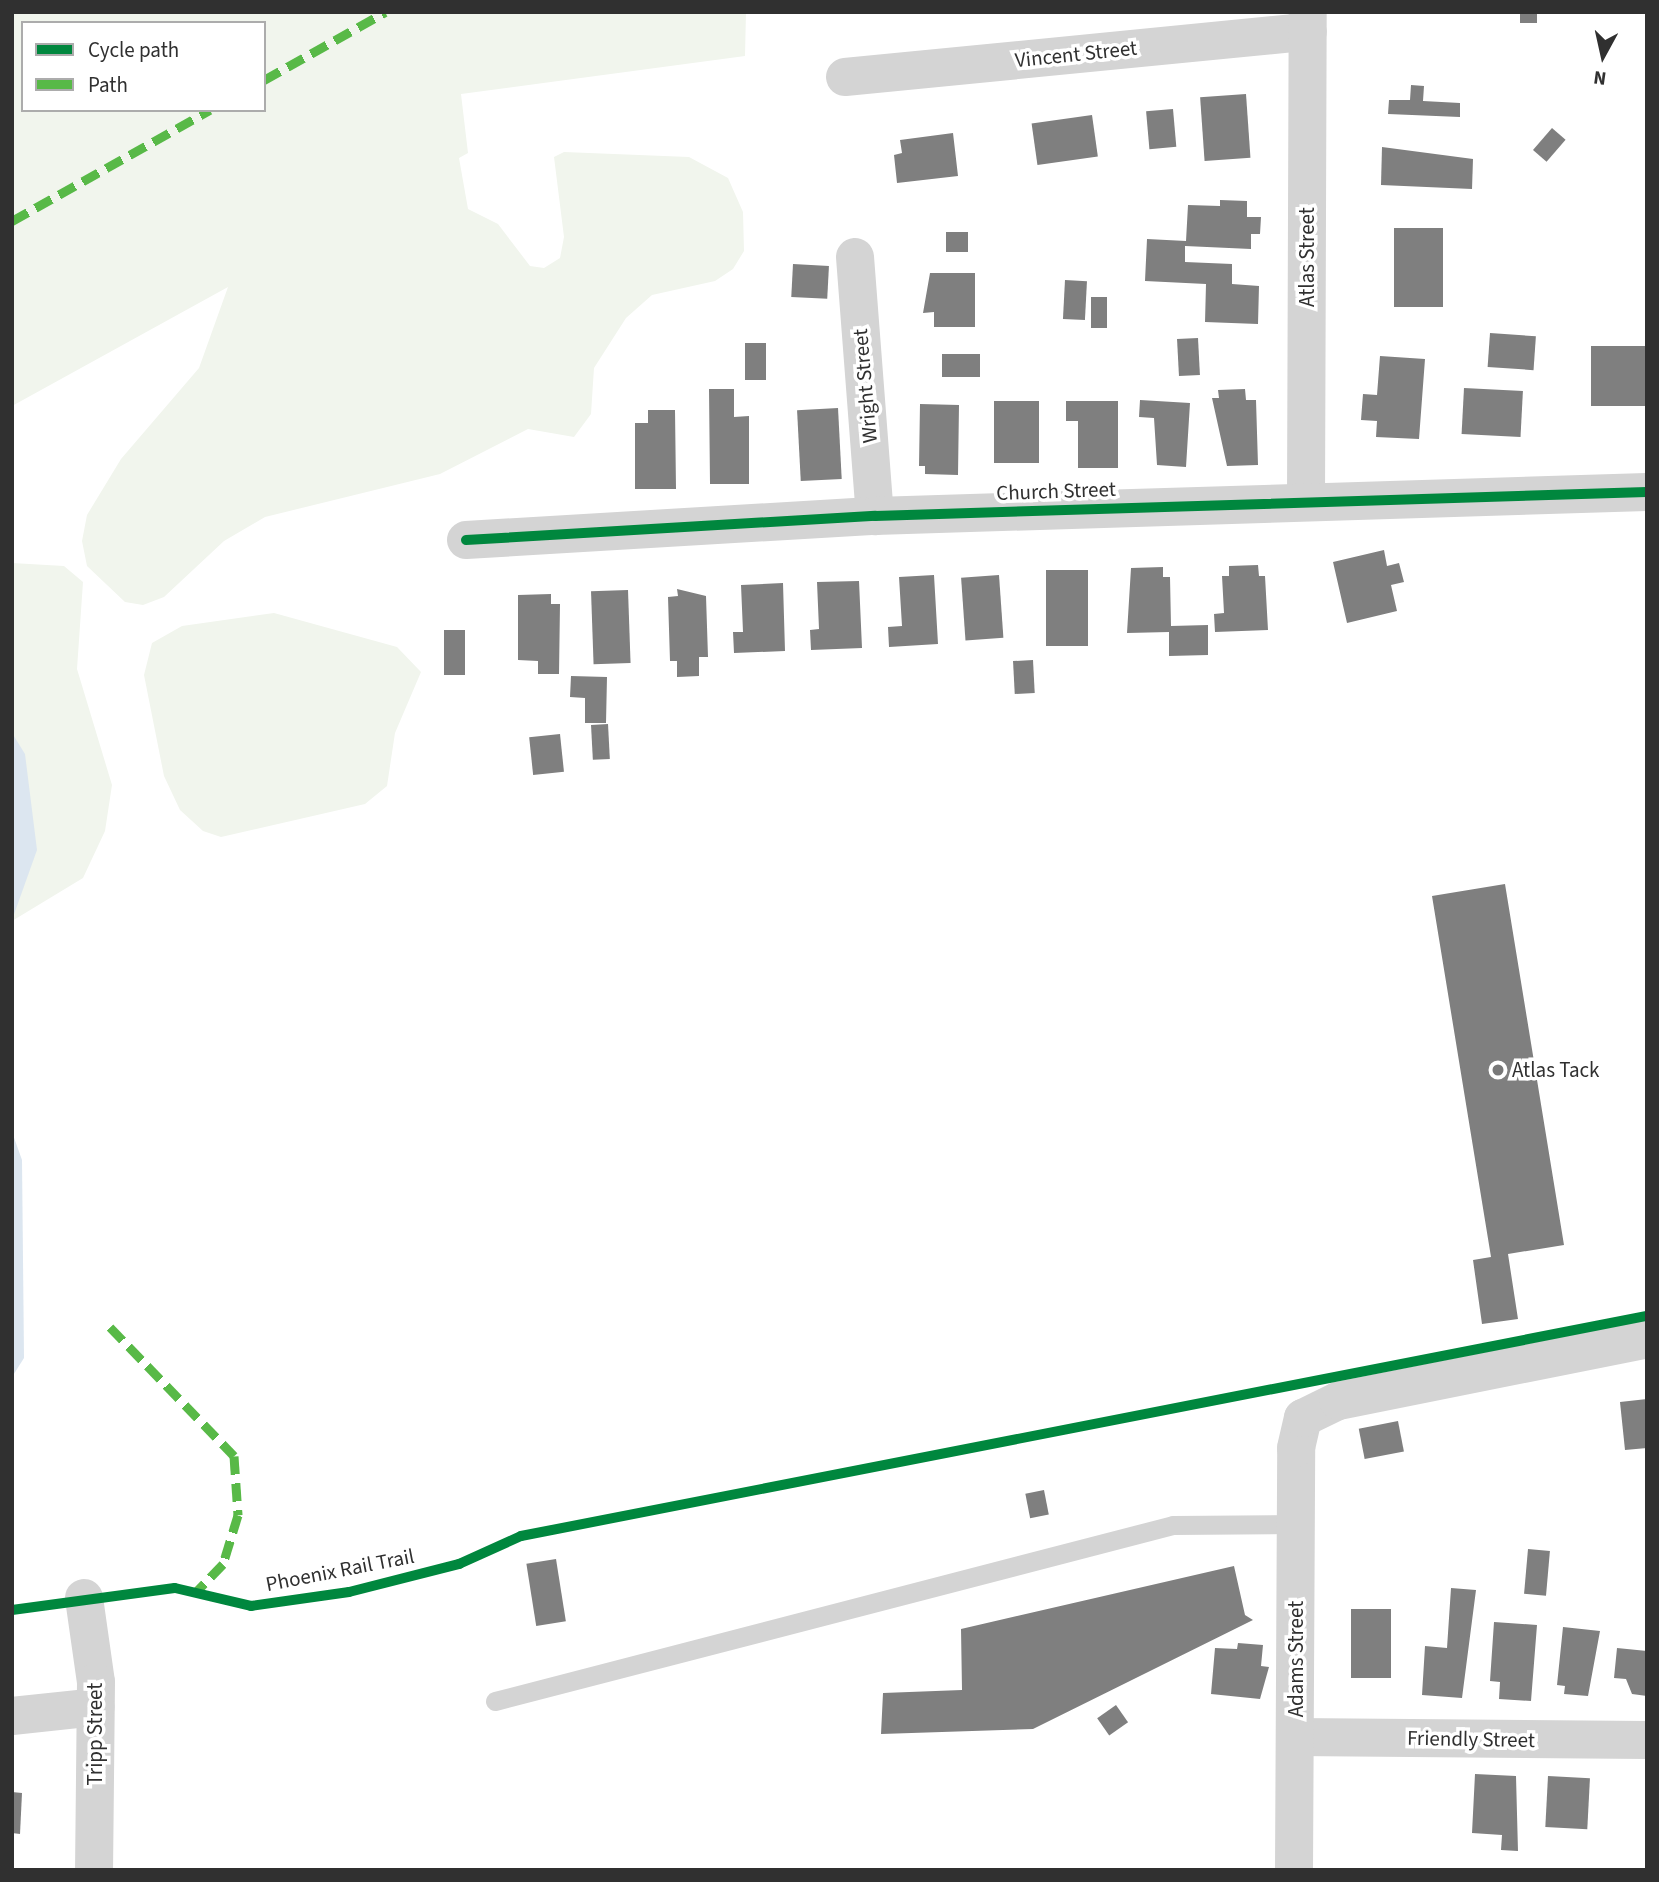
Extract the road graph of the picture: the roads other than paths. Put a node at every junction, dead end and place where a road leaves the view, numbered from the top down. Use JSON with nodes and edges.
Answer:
{"nodes":[{"id":1,"x":1308,"y":22,"type":"edge"},
{"id":2,"x":845,"y":77,"type":"dead end"},
{"id":3,"x":855,"y":257,"type":"dead end"},
{"id":4,"x":1647,"y":492,"type":"edge"},
{"id":5,"x":1306,"y":502,"type":"junction"},
{"id":6,"x":875,"y":516,"type":"junction"},
{"id":7,"x":466,"y":540,"type":"dead end"},
{"id":8,"x":1647,"y":1339,"type":"edge"},
{"id":9,"x":1296,"y":1524,"type":"junction"},
{"id":10,"x":84,"y":1598,"type":"dead end"},
{"id":11,"x":495,"y":1701,"type":"dead end"},
{"id":12,"x":96,"y":1707,"type":"junction"},
{"id":13,"x":12,"y":1716,"type":"edge"},
{"id":14,"x":1295,"y":1737,"type":"junction"},
{"id":15,"x":1647,"y":1740,"type":"edge"},
{"id":16,"x":94,"y":1870,"type":"edge"},
{"id":17,"x":1294,"y":1870,"type":"edge"}],
"edges":[{"from":1,"to":2,"type":"street","name":"Vincent Street"},
{"from":1,"to":5,"type":"street","name":"Atlas Street"},
{"from":3,"to":6,"type":"street","name":"Wright Street"},
{"from":4,"to":5,"type":"street","name":"Church Street"},
{"from":5,"to":6,"type":"street","name":"Church Street"},
{"from":6,"to":7,"type":"street","name":"Church Street"},
{"from":8,"to":9,"type":"street","name":"Adams Street"},
{"from":9,"to":11,"type":"lane"},
{"from":9,"to":14,"type":"street","name":"Adams Street"},
{"from":10,"to":12,"type":"street","name":"Tripp Street"},
{"from":12,"to":13,"type":"street"},
{"from":12,"to":16,"type":"street","name":"Tripp Street"},
{"from":14,"to":15,"type":"street","name":"Friendly Street"},
{"from":14,"to":17,"type":"street","name":"Adams Street"}]}
